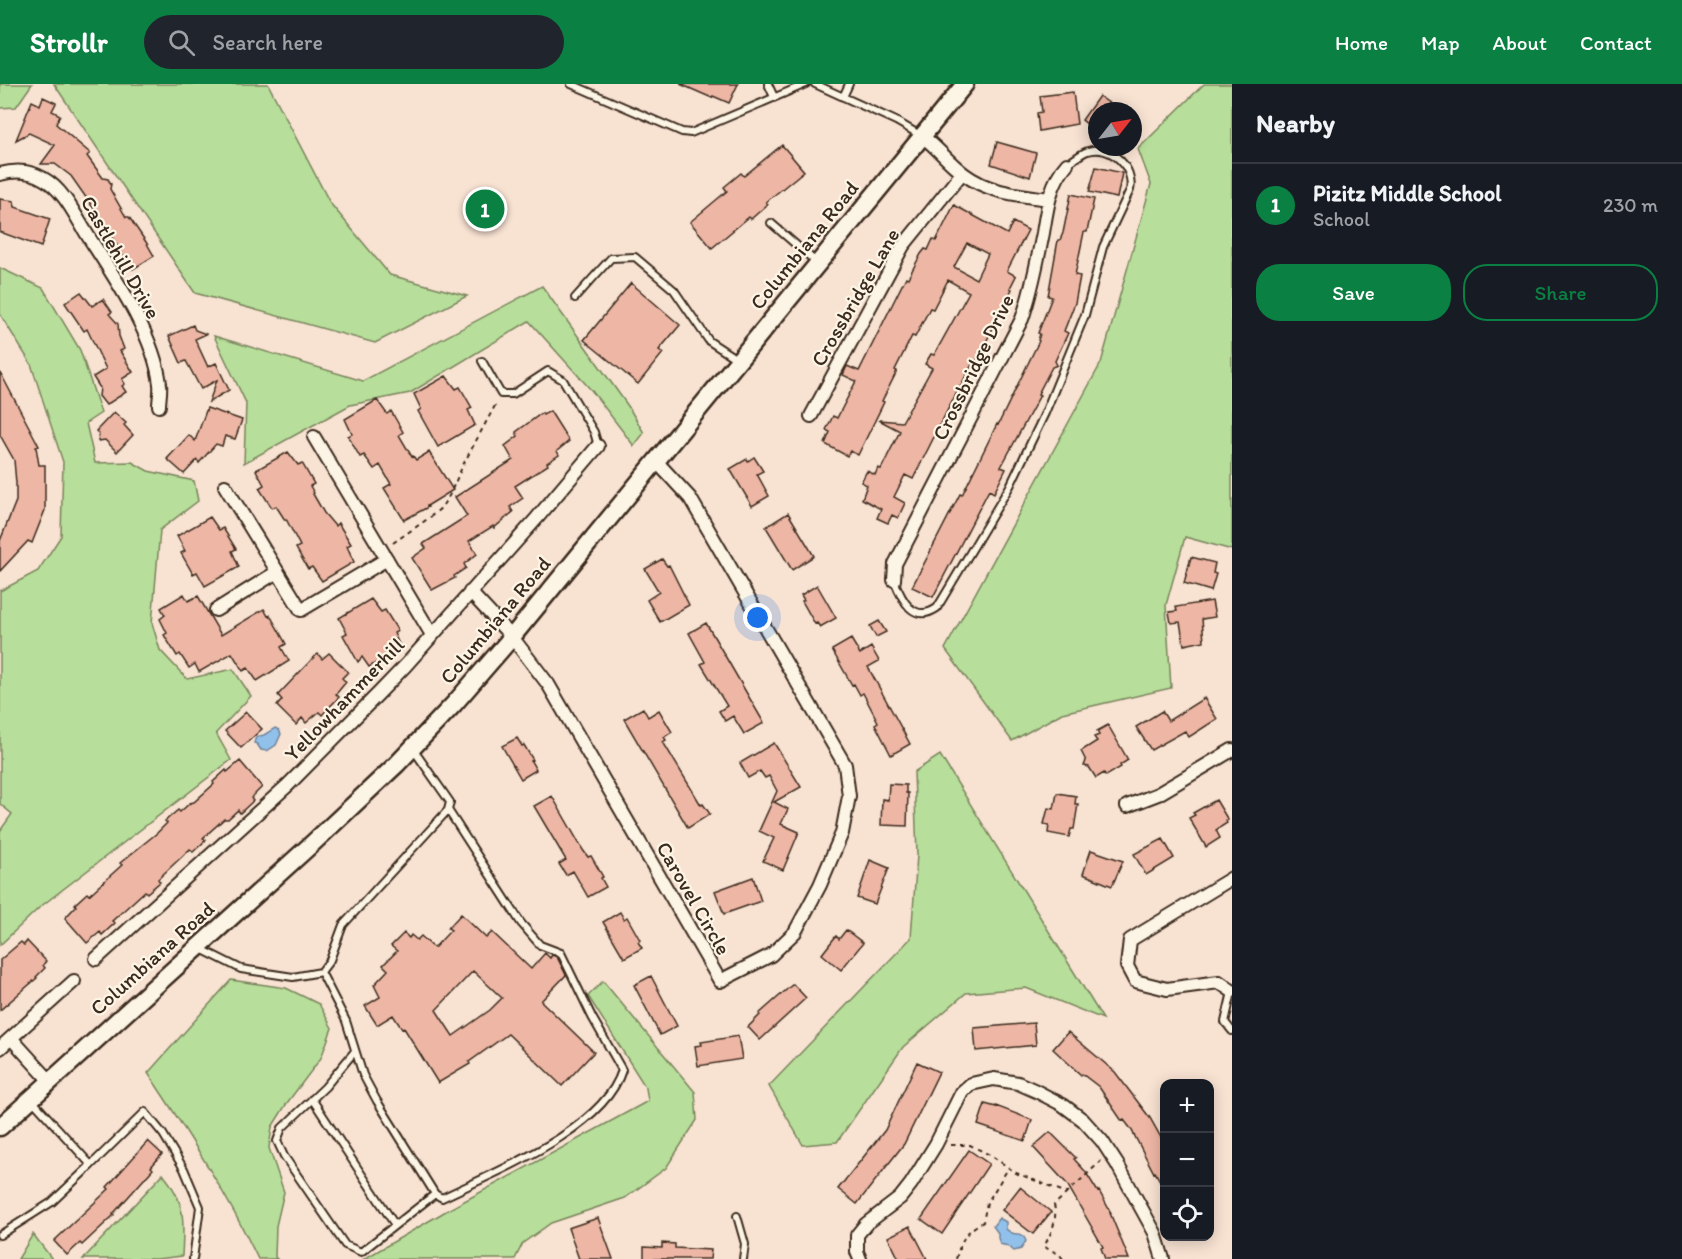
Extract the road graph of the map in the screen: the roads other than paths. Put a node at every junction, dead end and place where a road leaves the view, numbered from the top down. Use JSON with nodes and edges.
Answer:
{"nodes":[{"id":1,"x":571,"y":84,"type":"edge"},
{"id":2,"x":768,"y":84,"type":"edge"},
{"id":3,"x":806,"y":84,"type":"edge"},
{"id":4,"x":815,"y":84,"type":"edge"},
{"id":5,"x":849,"y":84,"type":"edge"},
{"id":6,"x":965,"y":84,"type":"edge"},
{"id":7,"x":774,"y":97,"type":"junction"},
{"id":8,"x":843,"y":97,"type":"junction"},
{"id":9,"x":922,"y":136,"type":"junction"},
{"id":10,"x":1067,"y":164,"type":"joint"},
{"id":11,"x":962,"y":173,"type":"junction"},
{"id":12,"x":0,"y":174,"type":"edge"},
{"id":13,"x":1049,"y":199,"type":"junction"},
{"id":14,"x":771,"y":223,"type":"dead end"},
{"id":15,"x":818,"y":264,"type":"junction"},
{"id":16,"x":574,"y":298,"type":"dead end"},
{"id":17,"x":739,"y":361,"type":"junction"},
{"id":18,"x":482,"y":362,"type":"dead end"},
{"id":19,"x":159,"y":406,"type":"dead end"},
{"id":20,"x":811,"y":416,"type":"dead end"},
{"id":21,"x":314,"y":437,"type":"dead end"},
{"id":22,"x":598,"y":446,"type":"joint"},
{"id":23,"x":656,"y":461,"type":"junction"},
{"id":24,"x":225,"y":486,"type":"dead end"},
{"id":25,"x":384,"y":555,"type":"junction"},
{"id":26,"x":277,"y":572,"type":"junction"},
{"id":27,"x":894,"y":580,"type":"joint"},
{"id":28,"x":470,"y":592,"type":"junction"},
{"id":29,"x":216,"y":610,"type":"dead end"},
{"id":30,"x":432,"y":635,"type":"junction"},
{"id":31,"x":512,"y":637,"type":"junction"},
{"id":32,"x":413,"y":748,"type":"junction"},
{"id":33,"x":1232,"y":750,"type":"edge"},
{"id":34,"x":1127,"y":806,"type":"dead end"},
{"id":35,"x":448,"y":810,"type":"junction"},
{"id":36,"x":1232,"y":878,"type":"edge"},
{"id":37,"x":197,"y":947,"type":"junction"},
{"id":38,"x":96,"y":959,"type":"dead end"},
{"id":39,"x":321,"y":972,"type":"junction"},
{"id":40,"x":74,"y":981,"type":"dead end"},
{"id":41,"x":1232,"y":991,"type":"edge"},
{"id":42,"x":1232,"y":1031,"type":"edge"},
{"id":43,"x":11,"y":1038,"type":"junction"},
{"id":44,"x":0,"y":1048,"type":"edge"},
{"id":45,"x":356,"y":1051,"type":"junction"},
{"id":46,"x":50,"y":1081,"type":"junction"},
{"id":47,"x":31,"y":1099,"type":"junction"},
{"id":48,"x":312,"y":1099,"type":"junction"},
{"id":49,"x":0,"y":1127,"type":"edge"},
{"id":50,"x":91,"y":1165,"type":"junction"},
{"id":51,"x":435,"y":1194,"type":"junction"},
{"id":52,"x":737,"y":1216,"type":"dead end"},
{"id":53,"x":395,"y":1225,"type":"junction"},
{"id":54,"x":0,"y":1235,"type":"edge"},
{"id":55,"x":193,"y":1259,"type":"edge"},
{"id":56,"x":743,"y":1259,"type":"edge"},
{"id":57,"x":860,"y":1259,"type":"edge"},
{"id":58,"x":1163,"y":1259,"type":"edge"}],
"edges":[{"from":1,"to":7,"type":"lane"},
{"from":2,"to":7,"type":"lane"},
{"from":3,"to":7,"type":"lane"},
{"from":4,"to":8,"type":"lane"},
{"from":5,"to":8,"type":"lane"},
{"from":6,"to":9,"type":"main road","name":"Columbiana Road"},
{"from":8,"to":9,"type":"lane"},
{"from":9,"to":11,"type":"street"},
{"from":9,"to":15,"type":"main road","name":"Columbiana Road"},
{"from":10,"to":13,"type":"street","name":"Crossbridge Drive"},
{"from":10,"to":27,"type":"lane"},
{"from":11,"to":13,"type":"street"},
{"from":11,"to":20,"type":"street","name":"Crossbridge Lane"},
{"from":12,"to":19,"type":"street","name":"Castlehill Drive"},
{"from":13,"to":27,"type":"street","name":"Crossbridge Drive"},
{"from":14,"to":15,"type":"lane"},
{"from":15,"to":17,"type":"main road","name":"Columbiana Road"},
{"from":16,"to":17,"type":"lane"},
{"from":17,"to":23,"type":"main road","name":"Columbiana Road"},
{"from":18,"to":22,"type":"lane"},
{"from":21,"to":25,"type":"street"},
{"from":22,"to":28,"type":"street","name":"Yellowhammerhill"},
{"from":23,"to":31,"type":"main road","name":"Columbiana Road"},
{"from":23,"to":31,"type":"street","name":"Carovel Circle"},
{"from":24,"to":26,"type":"street"},
{"from":25,"to":26,"type":"street"},
{"from":25,"to":30,"type":"street"},
{"from":26,"to":29,"type":"street"},
{"from":28,"to":30,"type":"street","name":"Yellowhammerhill"},
{"from":28,"to":31,"type":"street"},
{"from":30,"to":38,"type":"street","name":"Yellowhammerhill"},
{"from":31,"to":32,"type":"main road","name":"Columbiana Road"},
{"from":32,"to":35,"type":"lane"},
{"from":32,"to":37,"type":"main road","name":"Columbiana Road"},
{"from":33,"to":34,"type":"street"},
{"from":35,"to":39,"type":"lane"},
{"from":35,"to":51,"type":"lane"},
{"from":36,"to":41,"type":"street"},
{"from":37,"to":39,"type":"lane"},
{"from":37,"to":46,"type":"main road","name":"Columbiana Road"},
{"from":39,"to":45,"type":"lane"},
{"from":40,"to":43,"type":"street"},
{"from":41,"to":42,"type":"lane"},
{"from":43,"to":44,"type":"street"},
{"from":43,"to":46,"type":"street"},
{"from":45,"to":48,"type":"lane"},
{"from":45,"to":51,"type":"lane"},
{"from":46,"to":47,"type":"main road","name":"Columbiana Road"},
{"from":47,"to":49,"type":"main road","name":"Columbiana Road"},
{"from":47,"to":50,"type":"lane"},
{"from":48,"to":53,"type":"lane"},
{"from":48,"to":53,"type":"lane"},
{"from":50,"to":54,"type":"lane"},
{"from":50,"to":55,"type":"lane"},
{"from":51,"to":53,"type":"lane"},
{"from":52,"to":56,"type":"lane"},
{"from":57,"to":58,"type":"street"}]}
